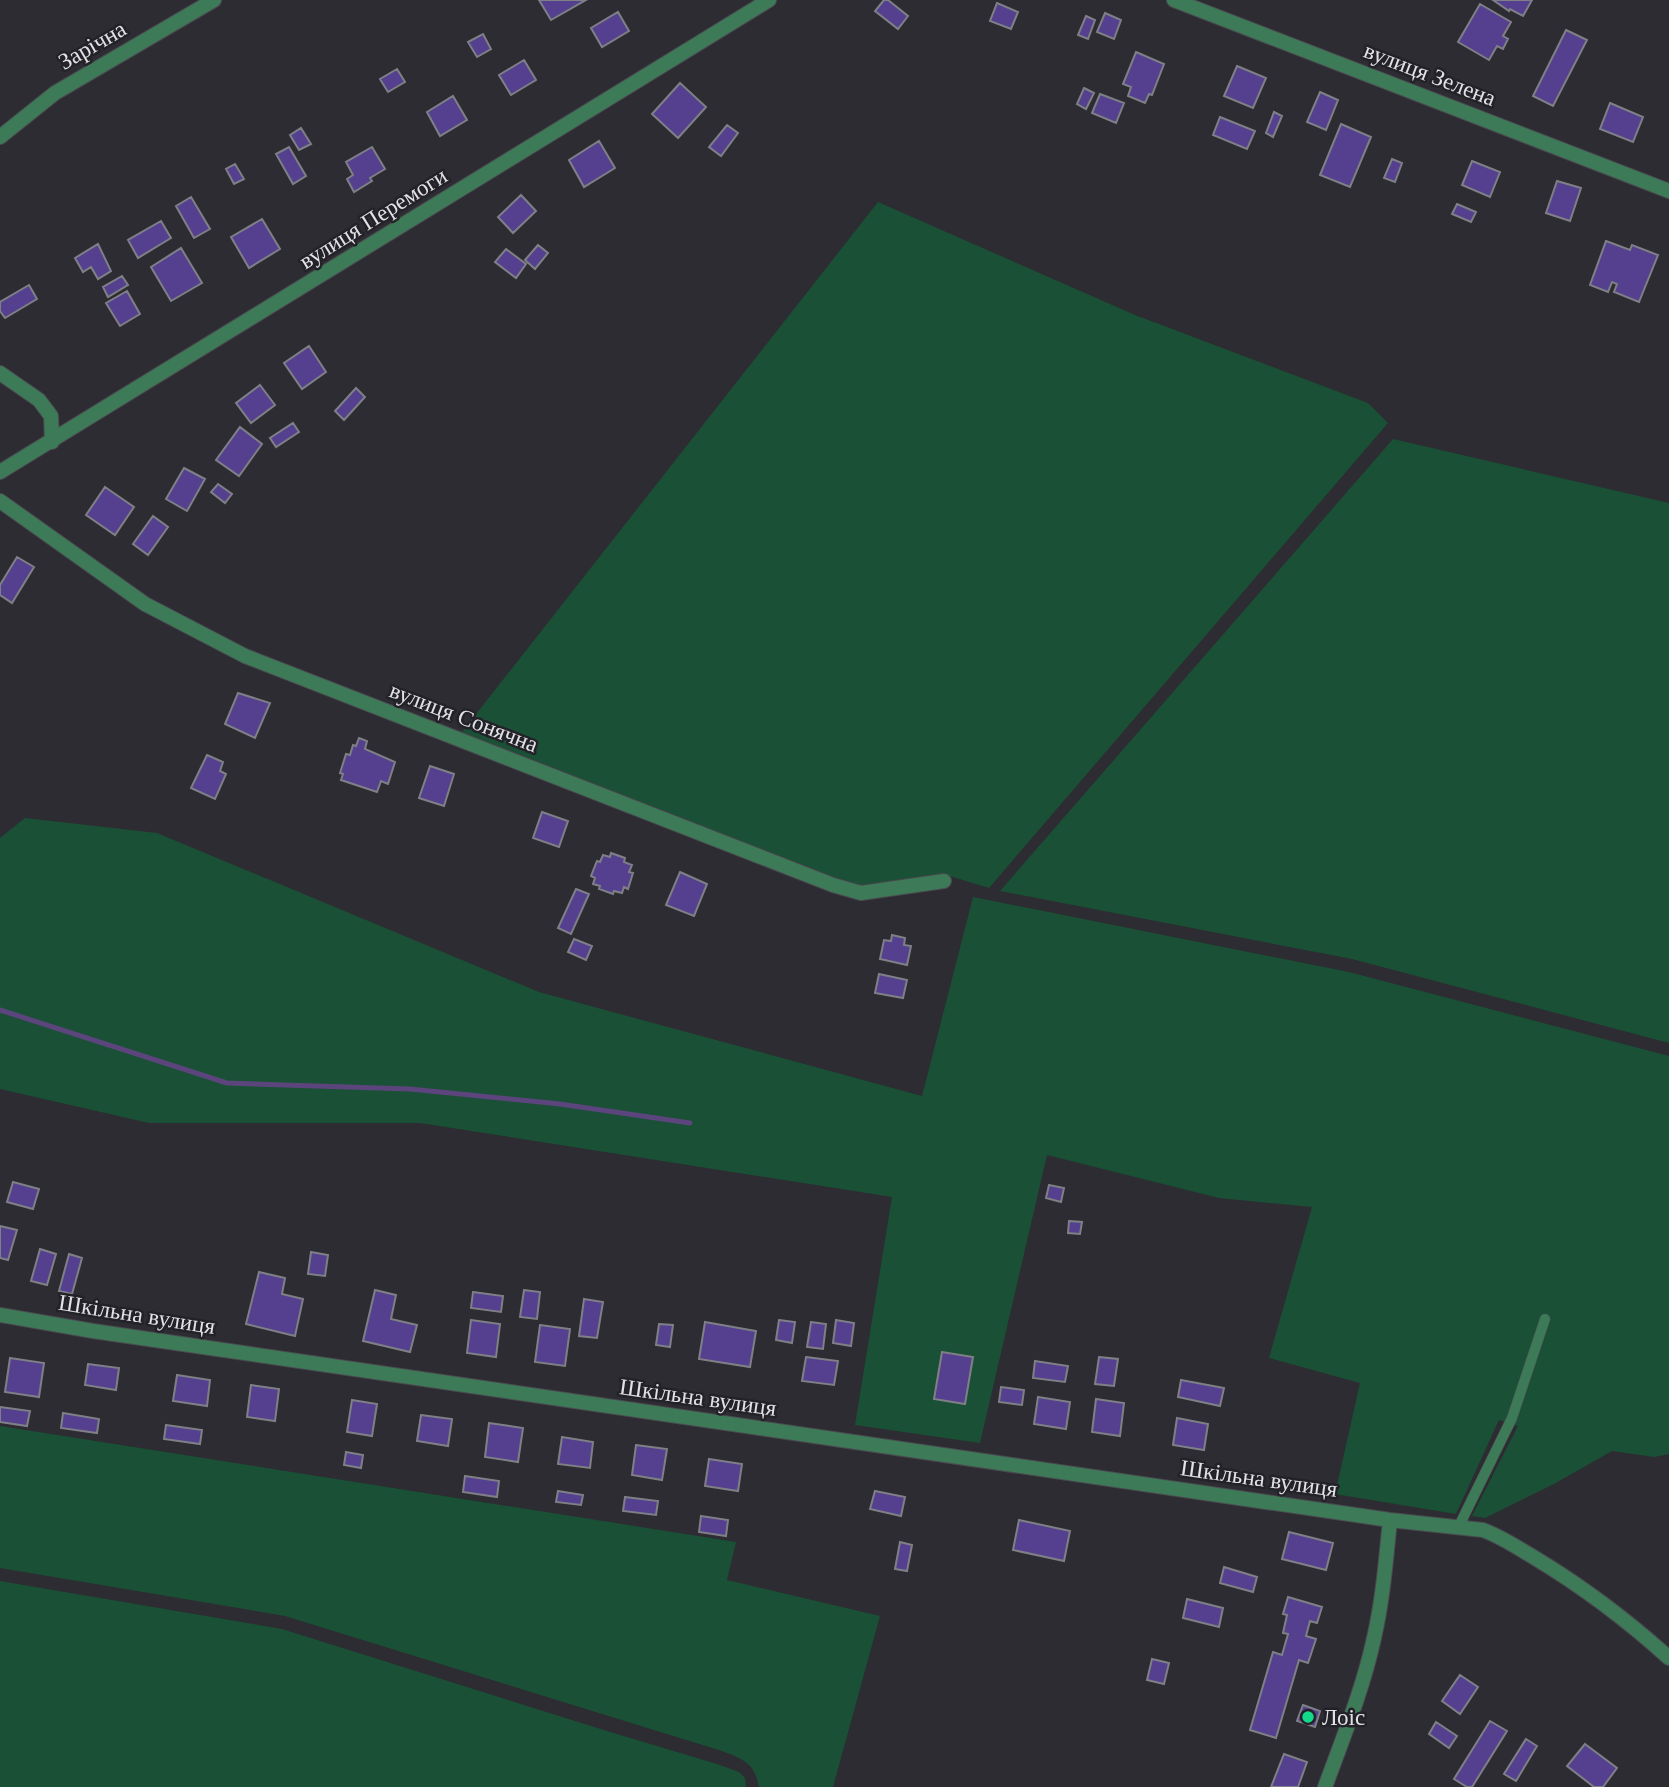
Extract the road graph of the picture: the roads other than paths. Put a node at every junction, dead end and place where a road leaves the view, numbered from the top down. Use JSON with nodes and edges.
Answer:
{"nodes":[{"id":1,"x":214,"y":0,"type":"edge"},
{"id":2,"x":1174,"y":0,"type":"edge"},
{"id":3,"x":766,"y":1,"type":"edge"},
{"id":4,"x":0,"y":137,"type":"edge"},
{"id":5,"x":1669,"y":191,"type":"edge"},
{"id":6,"x":0,"y":373,"type":"edge"},
{"id":7,"x":52,"y":442,"type":"junction"},
{"id":8,"x":0,"y":472,"type":"edge"},
{"id":9,"x":0,"y":501,"type":"edge"},
{"id":10,"x":944,"y":881,"type":"dead end"},
{"id":11,"x":0,"y":1315,"type":"edge"},
{"id":12,"x":1545,"y":1319,"type":"dead end"},
{"id":13,"x":1390,"y":1520,"type":"junction"},
{"id":14,"x":1458,"y":1528,"type":"junction"},
{"id":15,"x":1669,"y":1658,"type":"edge"},
{"id":16,"x":1325,"y":1787,"type":"edge"}],
"edges":[{"from":1,"to":4,"type":"street","name":"Зарічна"},
{"from":2,"to":5,"type":"street","name":"вулиця Зелена"},
{"from":3,"to":7,"type":"street","name":"вулиця Перемоги"},
{"from":6,"to":7,"type":"street"},
{"from":7,"to":8,"type":"street","name":"вулиця Перемоги"},
{"from":9,"to":10,"type":"street","name":"вулиця Сонячна"},
{"from":11,"to":13,"type":"street","name":"Шкільна вулиця"},
{"from":12,"to":14,"type":"lane"},
{"from":13,"to":14,"type":"street","name":"Шкільна вулиця"},
{"from":13,"to":16,"type":"street"},
{"from":14,"to":15,"type":"street","name":"Шкільна вулиця"}]}
